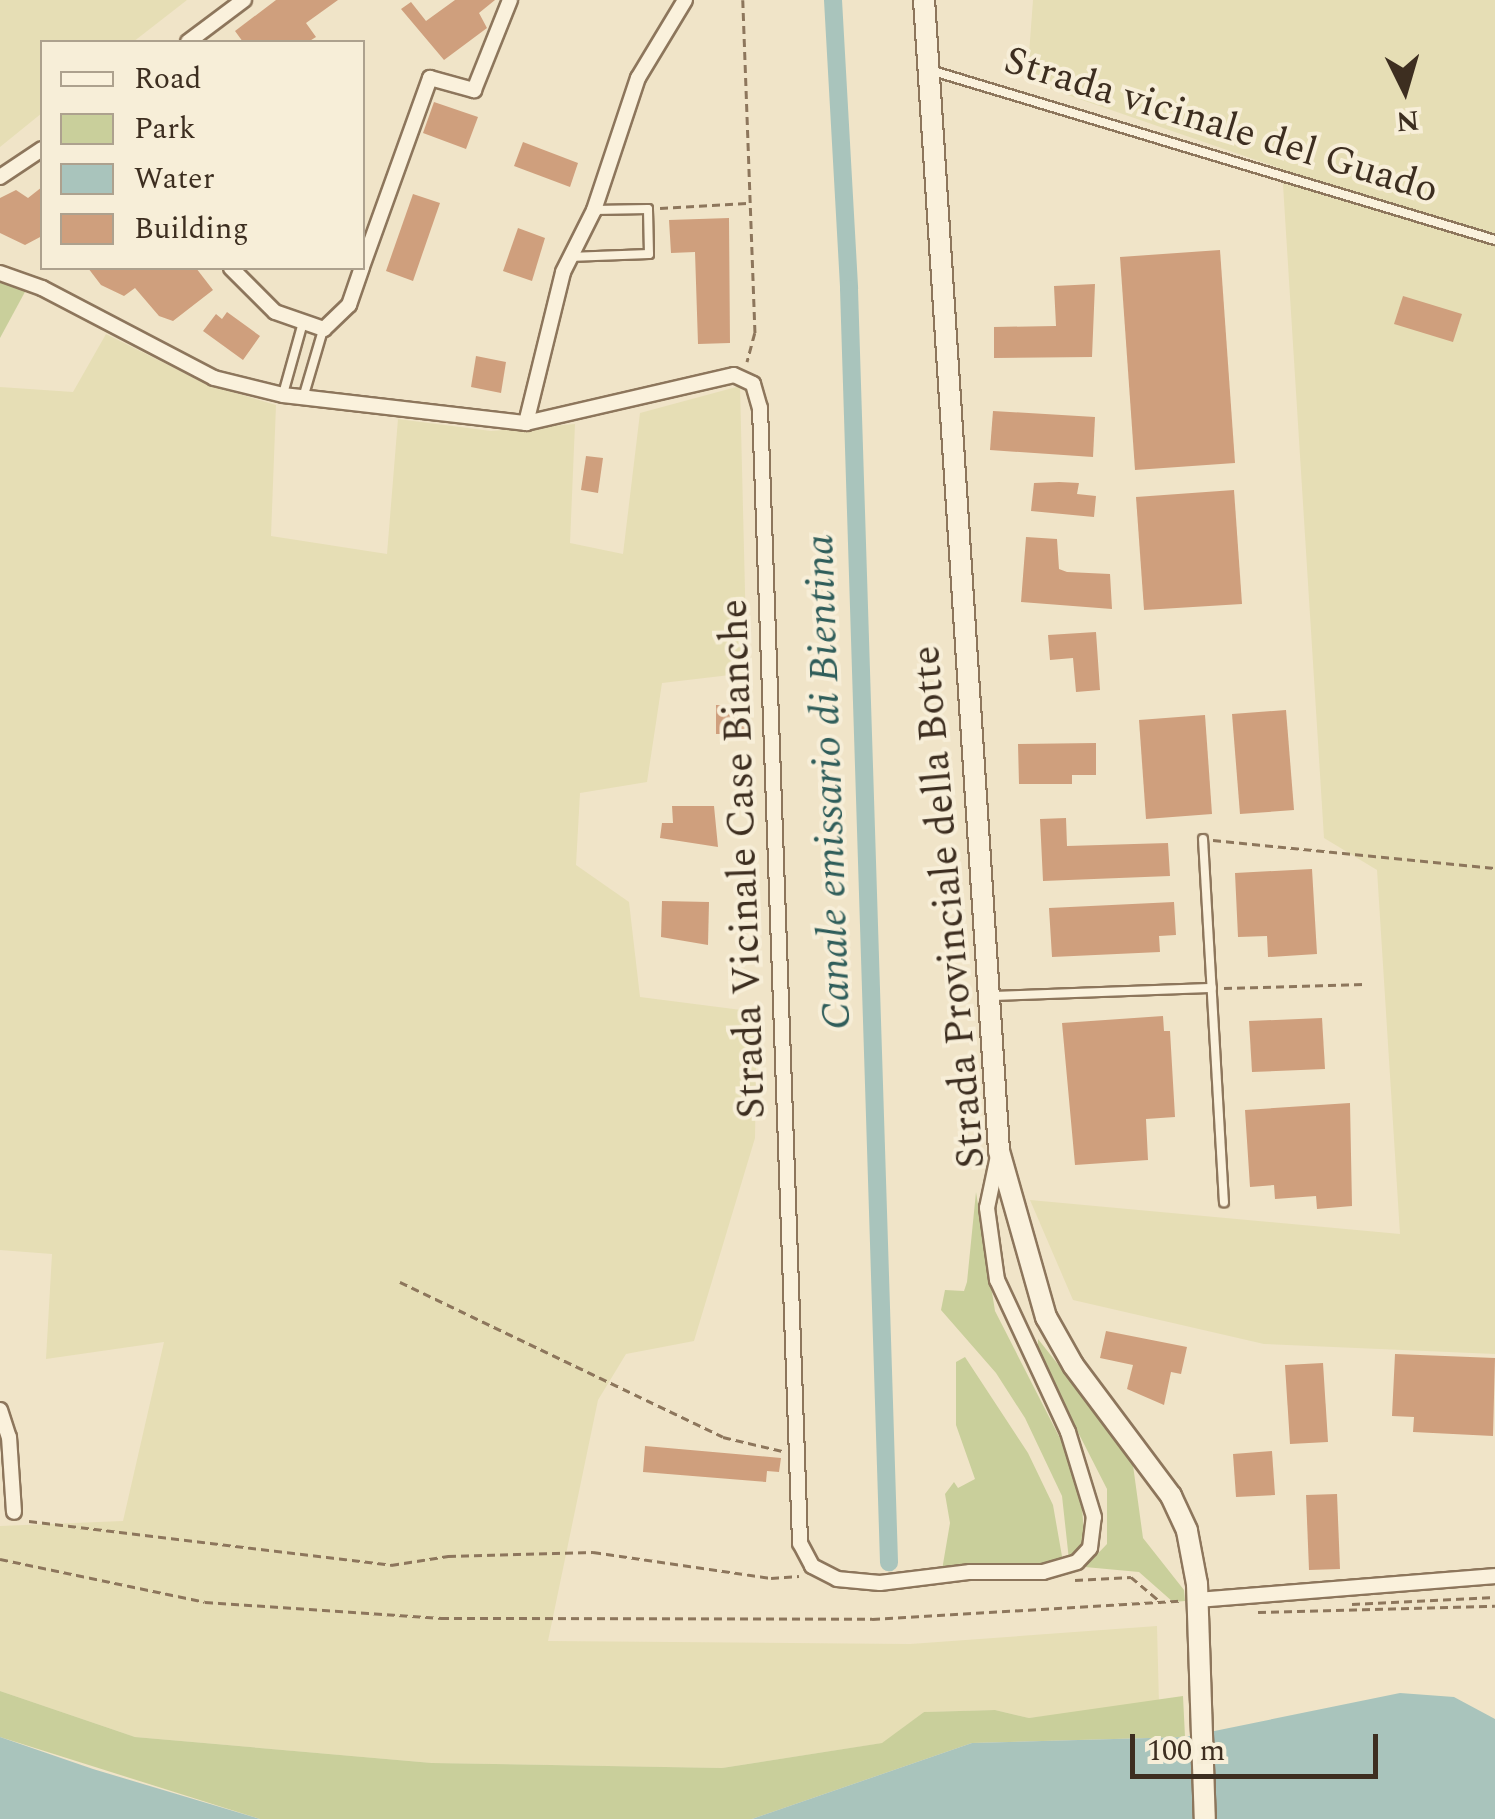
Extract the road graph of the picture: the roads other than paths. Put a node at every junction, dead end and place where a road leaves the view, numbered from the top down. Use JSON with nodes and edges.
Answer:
{"nodes":[{"id":1,"x":244,"y":0,"type":"edge"},
{"id":2,"x":510,"y":0,"type":"edge"},
{"id":3,"x":685,"y":0,"type":"edge"},
{"id":4,"x":924,"y":0,"type":"edge"},
{"id":5,"x":191,"y":40,"type":"edge"},
{"id":6,"x":929,"y":69,"type":"junction"},
{"id":7,"x":40,"y":150,"type":"edge"},
{"id":8,"x":0,"y":177,"type":"edge"},
{"id":9,"x":594,"y":210,"type":"junction"},
{"id":10,"x":1495,"y":240,"type":"edge"},
{"id":11,"x":569,"y":257,"type":"junction"},
{"id":12,"x":365,"y":259,"type":"edge"},
{"id":13,"x":233,"y":270,"type":"edge"},
{"id":14,"x":361,"y":270,"type":"edge"},
{"id":15,"x":0,"y":274,"type":"edge"},
{"id":16,"x":302,"y":326,"type":"junction"},
{"id":17,"x":324,"y":328,"type":"junction"},
{"id":18,"x":283,"y":395,"type":"junction"},
{"id":19,"x":304,"y":398,"type":"junction"},
{"id":20,"x":526,"y":422,"type":"junction"},
{"id":21,"x":1203,"y":839,"type":"road end"},
{"id":22,"x":1212,"y":988,"type":"junction"},
{"id":23,"x":986,"y":996,"type":"junction"},
{"id":24,"x":1000,"y":1151,"type":"junction"},
{"id":25,"x":1224,"y":1202,"type":"dead end"},
{"id":26,"x":0,"y":1410,"type":"edge"},
{"id":27,"x":14,"y":1512,"type":"road end"},
{"id":28,"x":1495,"y":1576,"type":"edge"},
{"id":29,"x":1198,"y":1600,"type":"junction"},
{"id":30,"x":1205,"y":1819,"type":"edge"}],
"edges":[{"from":1,"to":5,"type":"street"},
{"from":2,"to":12,"type":"street"},
{"from":3,"to":9,"type":"street"},
{"from":4,"to":6,"type":"main road","name":"Strada Provinciale della Botte"},
{"from":6,"to":10,"type":"lane","name":"Strada vicinale del Guado"},
{"from":6,"to":23,"type":"main road","name":"Strada Provinciale della Botte"},
{"from":7,"to":8,"type":"street"},
{"from":9,"to":11,"type":"street"},
{"from":9,"to":11,"type":"lane"},
{"from":11,"to":20,"type":"street"},
{"from":13,"to":16,"type":"street"},
{"from":14,"to":17,"type":"street"},
{"from":15,"to":18,"type":"street"},
{"from":16,"to":17,"type":"street"},
{"from":16,"to":18,"type":"lane"},
{"from":17,"to":19,"type":"lane"},
{"from":18,"to":19,"type":"street"},
{"from":19,"to":20,"type":"street"},
{"from":20,"to":24,"type":"street","name":"Strada Vicinale Case Bianche"},
{"from":21,"to":22,"type":"lane"},
{"from":22,"to":23,"type":"lane"},
{"from":22,"to":25,"type":"lane"},
{"from":23,"to":24,"type":"main road","name":"Strada Provinciale della Botte"},
{"from":24,"to":29,"type":"main road","name":"Strada Provinciale della Botte"},
{"from":26,"to":27,"type":"street"},
{"from":28,"to":29,"type":"street"},
{"from":29,"to":30,"type":"main road","name":"Strada Provinciale della Botte"}]}
